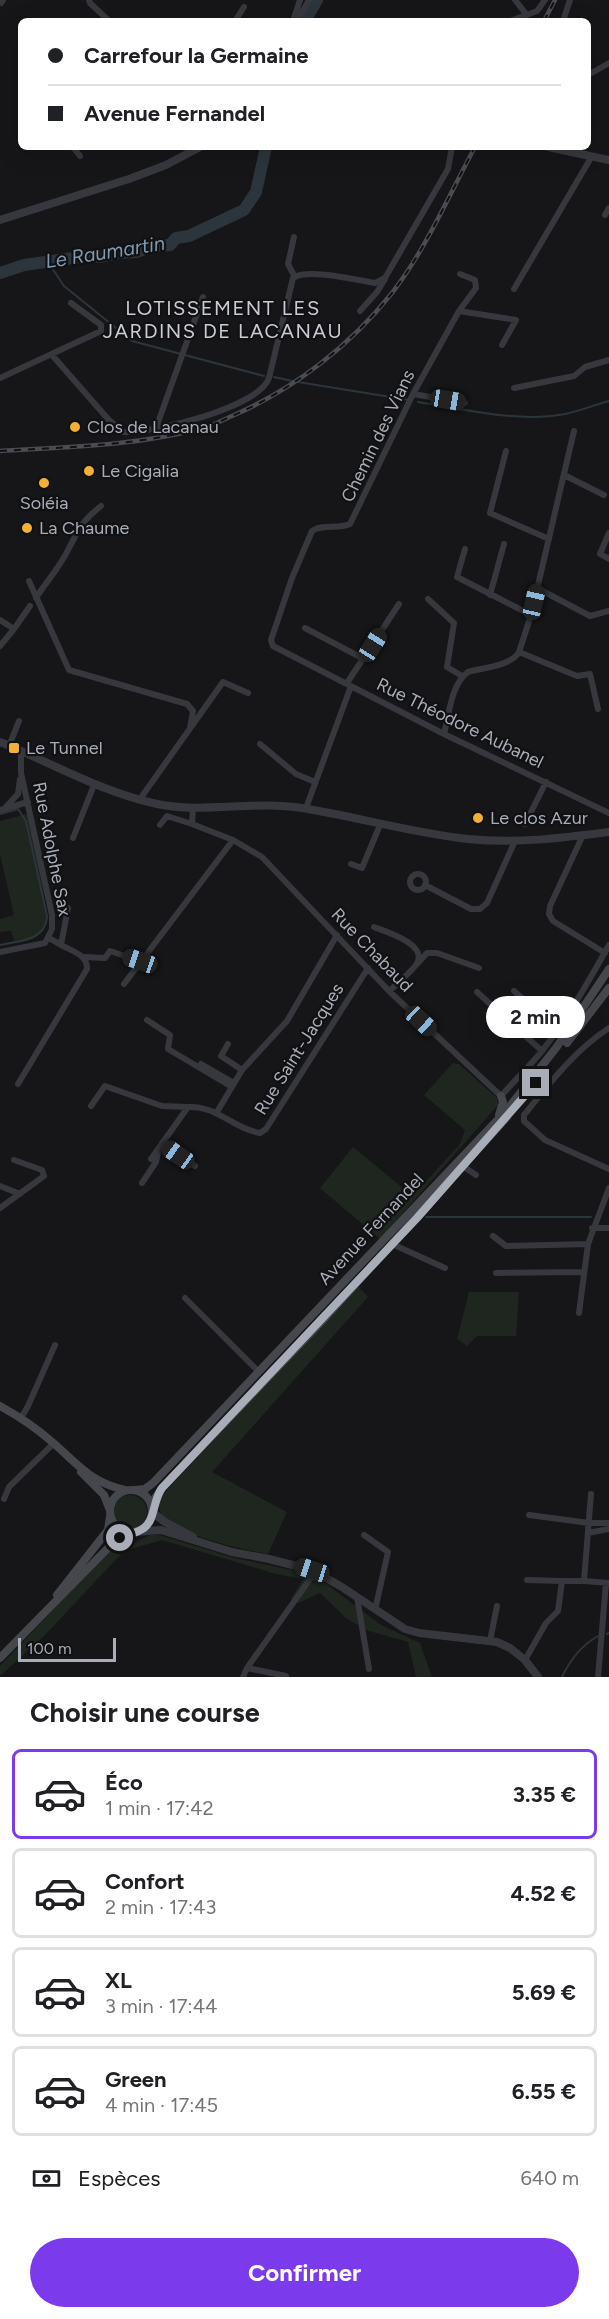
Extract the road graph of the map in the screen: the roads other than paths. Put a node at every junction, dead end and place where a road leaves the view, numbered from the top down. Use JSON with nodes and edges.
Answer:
{"nodes":[{"id":1,"x":89,"y":0,"type":"edge"},
{"id":2,"x":300,"y":0,"type":"edge"},
{"id":3,"x":309,"y":0,"type":"edge"},
{"id":4,"x":515,"y":0,"type":"edge"},
{"id":5,"x":545,"y":0,"type":"edge"},
{"id":6,"x":570,"y":0,"type":"edge"},
{"id":7,"x":244,"y":7,"type":"dead end"},
{"id":8,"x":526,"y":14,"type":"junction"},
{"id":9,"x":106,"y":18,"type":"edge"},
{"id":10,"x":237,"y":18,"type":"edge"},
{"id":11,"x":296,"y":18,"type":"edge"},
{"id":12,"x":297,"y":18,"type":"edge"},
{"id":13,"x":517,"y":18,"type":"edge"},
{"id":14,"x":564,"y":18,"type":"edge"},
{"id":15,"x":609,"y":63,"type":"edge"},
{"id":16,"x":591,"y":73,"type":"edge"},
{"id":17,"x":75,"y":150,"type":"edge"},
{"id":18,"x":194,"y":150,"type":"edge"},
{"id":19,"x":451,"y":150,"type":"edge"},
{"id":20,"x":583,"y":150,"type":"edge"},
{"id":21,"x":80,"y":156,"type":"dead end"},
{"id":22,"x":592,"y":156,"type":"junction"},
{"id":23,"x":609,"y":160,"type":"edge"},
{"id":24,"x":609,"y":208,"type":"edge"},
{"id":25,"x":605,"y":216,"type":"dead end"},
{"id":26,"x":0,"y":220,"type":"edge"},
{"id":27,"x":294,"y":237,"type":"dead end"},
{"id":28,"x":460,"y":274,"type":"dead end"},
{"id":29,"x":295,"y":277,"type":"junction"},
{"id":30,"x":385,"y":278,"type":"junction"},
{"id":31,"x":514,"y":289,"type":"dead end"},
{"id":32,"x":203,"y":297,"type":"dead end"},
{"id":33,"x":71,"y":303,"type":"dead end"},
{"id":34,"x":360,"y":311,"type":"dead end"},
{"id":35,"x":459,"y":311,"type":"junction"},
{"id":36,"x":502,"y":345,"type":"dead end"},
{"id":37,"x":52,"y":355,"type":"junction"},
{"id":38,"x":609,"y":360,"type":"edge"},
{"id":39,"x":0,"y":378,"type":"edge"},
{"id":40,"x":514,"y":388,"type":"dead end"},
{"id":41,"x":413,"y":394,"type":"junction"},
{"id":42,"x":465,"y":403,"type":"dead end"},
{"id":43,"x":156,"y":428,"type":"junction"},
{"id":44,"x":574,"y":431,"type":"dead end"},
{"id":45,"x":506,"y":451,"type":"dead end"},
{"id":46,"x":564,"y":475,"type":"junction"},
{"id":47,"x":604,"y":495,"type":"dead end"},
{"id":48,"x":101,"y":506,"type":"dead end"},
{"id":49,"x":609,"y":533,"type":"edge"},
{"id":50,"x":549,"y":539,"type":"junction"},
{"id":51,"x":504,"y":544,"type":"dead end"},
{"id":52,"x":465,"y":549,"type":"dead end"},
{"id":53,"x":609,"y":559,"type":"edge"},
{"id":54,"x":29,"y":581,"type":"dead end"},
{"id":55,"x":537,"y":588,"type":"junction"},
{"id":56,"x":490,"y":595,"type":"junction"},
{"id":57,"x":428,"y":600,"type":"dead end"},
{"id":58,"x":33,"y":601,"type":"junction"},
{"id":59,"x":399,"y":604,"type":"dead end"},
{"id":60,"x":609,"y":611,"type":"edge"},
{"id":61,"x":531,"y":615,"type":"junction"},
{"id":62,"x":0,"y":620,"type":"edge"},
{"id":63,"x":14,"y":628,"type":"junction"},
{"id":64,"x":305,"y":628,"type":"dead end"},
{"id":65,"x":0,"y":646,"type":"edge"},
{"id":66,"x":519,"y":652,"type":"junction"},
{"id":67,"x":364,"y":659,"type":"junction"},
{"id":68,"x":462,"y":676,"type":"junction"},
{"id":69,"x":349,"y":684,"type":"junction"},
{"id":70,"x":248,"y":693,"type":"dead end"},
{"id":71,"x":598,"y":710,"type":"dead end"},
{"id":72,"x":19,"y":721,"type":"dead end"},
{"id":73,"x":190,"y":728,"type":"junction"},
{"id":74,"x":444,"y":734,"type":"junction"},
{"id":75,"x":0,"y":742,"type":"edge"},
{"id":76,"x":260,"y":744,"type":"dead end"},
{"id":77,"x":9,"y":746,"type":"junction"},
{"id":78,"x":21,"y":751,"type":"junction"},
{"id":79,"x":21,"y":773,"type":"junction"},
{"id":80,"x":546,"y":782,"type":"junction"},
{"id":81,"x":315,"y":783,"type":"junction"},
{"id":82,"x":94,"y":785,"type":"junction"},
{"id":83,"x":18,"y":794,"type":"junction"},
{"id":84,"x":27,"y":799,"type":"junction"},
{"id":85,"x":140,"y":799,"type":"junction"},
{"id":86,"x":193,"y":808,"type":"junction"},
{"id":87,"x":306,"y":808,"type":"junction"},
{"id":88,"x":2,"y":809,"type":"edge"},
{"id":89,"x":609,"y":813,"type":"edge"},
{"id":90,"x":192,"y":824,"type":"junction"},
{"id":91,"x":160,"y":825,"type":"dead end"},
{"id":92,"x":380,"y":825,"type":"junction"},
{"id":93,"x":525,"y":825,"type":"dead end"},
{"id":94,"x":609,"y":832,"type":"edge"},
{"id":95,"x":583,"y":835,"type":"junction"},
{"id":96,"x":73,"y":838,"type":"dead end"},
{"id":97,"x":233,"y":840,"type":"junction"},
{"id":98,"x":515,"y":842,"type":"junction"},
{"id":99,"x":351,"y":864,"type":"dead end"},
{"id":100,"x":425,"y":885,"type":"dead end"},
{"id":101,"x":68,"y":908,"type":"dead end"},
{"id":102,"x":374,"y":927,"type":"dead end"},
{"id":103,"x":337,"y":935,"type":"junction"},
{"id":104,"x":49,"y":938,"type":"junction"},
{"id":105,"x":61,"y":945,"type":"junction"},
{"id":106,"x":609,"y":945,"type":"edge"},
{"id":107,"x":0,"y":952,"type":"edge"},
{"id":108,"x":605,"y":953,"type":"junction"},
{"id":109,"x":84,"y":957,"type":"junction"},
{"id":110,"x":140,"y":961,"type":"junction"},
{"id":111,"x":417,"y":964,"type":"junction"},
{"id":112,"x":368,"y":968,"type":"junction"},
{"id":113,"x":479,"y":968,"type":"dead end"},
{"id":114,"x":609,"y":969,"type":"edge"},
{"id":115,"x":609,"y":980,"type":"edge"},
{"id":116,"x":124,"y":984,"type":"dead end"},
{"id":117,"x":609,"y":988,"type":"edge"},
{"id":118,"x":389,"y":991,"type":"junction"},
{"id":119,"x":514,"y":991,"type":"dead end"},
{"id":120,"x":477,"y":992,"type":"dead end"},
{"id":121,"x":147,"y":1020,"type":"dead end"},
{"id":122,"x":558,"y":1030,"type":"junction"},
{"id":123,"x":608,"y":1030,"type":"edge"},
{"id":124,"x":566,"y":1043,"type":"junction"},
{"id":125,"x":228,"y":1044,"type":"dead end"},
{"id":126,"x":542,"y":1051,"type":"junction"},
{"id":127,"x":198,"y":1062,"type":"dead end"},
{"id":128,"x":242,"y":1070,"type":"junction"},
{"id":129,"x":18,"y":1084,"type":"dead end"},
{"id":130,"x":233,"y":1085,"type":"junction"},
{"id":131,"x":501,"y":1096,"type":"junction"},
{"id":132,"x":91,"y":1106,"type":"dead end"},
{"id":133,"x":188,"y":1107,"type":"junction"},
{"id":134,"x":217,"y":1112,"type":"junction"},
{"id":135,"x":494,"y":1124,"type":"junction"},
{"id":136,"x":160,"y":1146,"type":"junction"},
{"id":137,"x":151,"y":1159,"type":"dead end"},
{"id":138,"x":14,"y":1160,"type":"dead end"},
{"id":139,"x":195,"y":1166,"type":"dead end"},
{"id":140,"x":464,"y":1167,"type":"junction"},
{"id":141,"x":609,"y":1169,"type":"edge"},
{"id":142,"x":476,"y":1176,"type":"dead end"},
{"id":143,"x":142,"y":1183,"type":"dead end"},
{"id":144,"x":0,"y":1186,"type":"edge"},
{"id":145,"x":609,"y":1188,"type":"edge"},
{"id":146,"x":20,"y":1194,"type":"junction"},
{"id":147,"x":0,"y":1208,"type":"edge"},
{"id":148,"x":592,"y":1228,"type":"junction"},
{"id":149,"x":609,"y":1228,"type":"edge"},
{"id":150,"x":493,"y":1236,"type":"dead end"},
{"id":151,"x":392,"y":1244,"type":"junction"},
{"id":152,"x":588,"y":1244,"type":"junction"},
{"id":153,"x":445,"y":1268,"type":"dead end"},
{"id":154,"x":584,"y":1272,"type":"junction"},
{"id":155,"x":496,"y":1273,"type":"dead end"},
{"id":156,"x":185,"y":1298,"type":"dead end"},
{"id":157,"x":579,"y":1314,"type":"dead end"},
{"id":158,"x":55,"y":1345,"type":"dead end"},
{"id":159,"x":259,"y":1372,"type":"junction"},
{"id":160,"x":0,"y":1406,"type":"edge"},
{"id":161,"x":21,"y":1418,"type":"junction"},
{"id":162,"x":54,"y":1443,"type":"junction"},
{"id":163,"x":78,"y":1467,"type":"junction"},
{"id":164,"x":125,"y":1490,"type":"junction"},
{"id":165,"x":135,"y":1490,"type":"junction"},
{"id":166,"x":591,"y":1494,"type":"dead end"},
{"id":167,"x":4,"y":1499,"type":"dead end"},
{"id":168,"x":152,"y":1510,"type":"junction"},
{"id":169,"x":110,"y":1512,"type":"junction"},
{"id":170,"x":530,"y":1515,"type":"dead end"},
{"id":171,"x":589,"y":1523,"type":"junction"},
{"id":172,"x":609,"y":1523,"type":"edge"},
{"id":173,"x":609,"y":1529,"type":"edge"},
{"id":174,"x":134,"y":1533,"type":"junction"},
{"id":175,"x":588,"y":1533,"type":"junction"},
{"id":176,"x":364,"y":1535,"type":"dead end"},
{"id":177,"x":208,"y":1545,"type":"junction"},
{"id":178,"x":315,"y":1572,"type":"junction"},
{"id":179,"x":527,"y":1580,"type":"dead end"},
{"id":180,"x":562,"y":1581,"type":"junction"},
{"id":181,"x":584,"y":1581,"type":"junction"},
{"id":182,"x":608,"y":1583,"type":"edge"},
{"id":183,"x":357,"y":1597,"type":"junction"},
{"id":184,"x":497,"y":1606,"type":"dead end"},
{"id":185,"x":375,"y":1610,"type":"junction"},
{"id":186,"x":30,"y":1628,"type":"junction"},
{"id":187,"x":606,"y":1637,"type":"edge"},
{"id":188,"x":490,"y":1641,"type":"junction"},
{"id":189,"x":0,"y":1658,"type":"edge"},
{"id":190,"x":525,"y":1660,"type":"junction"},
{"id":191,"x":247,"y":1668,"type":"junction"},
{"id":192,"x":369,"y":1669,"type":"dead end"},
{"id":193,"x":286,"y":1676,"type":"dead end"},
{"id":194,"x":243,"y":1677,"type":"edge"},
{"id":195,"x":538,"y":1677,"type":"edge"},
{"id":196,"x":598,"y":1677,"type":"edge"}],
"edges":[{"from":1,"to":9,"type":"street"},
{"from":2,"to":11,"type":"street"},
{"from":3,"to":12,"type":"street"},
{"from":4,"to":8,"type":"street"},
{"from":5,"to":8,"type":"street"},
{"from":6,"to":14,"type":"street"},
{"from":7,"to":10,"type":"street"},
{"from":8,"to":13,"type":"street"},
{"from":15,"to":16,"type":"street"},
{"from":17,"to":21,"type":"street"},
{"from":18,"to":26,"type":"street"},
{"from":19,"to":30,"type":"street"},
{"from":20,"to":22,"type":"street"},
{"from":22,"to":23,"type":"street"},
{"from":22,"to":31,"type":"street"},
{"from":24,"to":25,"type":"street"},
{"from":27,"to":29,"type":"street"},
{"from":28,"to":35,"type":"street","name":"Chemin des Vians"},
{"from":29,"to":30,"type":"street"},
{"from":29,"to":43,"type":"street"},
{"from":30,"to":34,"type":"street"},
{"from":32,"to":43,"type":"street"},
{"from":33,"to":37,"type":"street"},
{"from":35,"to":36,"type":"street"},
{"from":35,"to":41,"type":"street","name":"Chemin des Vians"},
{"from":37,"to":39,"type":"street"},
{"from":37,"to":43,"type":"street"},
{"from":38,"to":40,"type":"street"},
{"from":41,"to":42,"type":"street"},
{"from":41,"to":69,"type":"street","name":"Chemin des Vians"},
{"from":44,"to":46,"type":"street"},
{"from":45,"to":50,"type":"street"},
{"from":46,"to":47,"type":"street"},
{"from":46,"to":50,"type":"street"},
{"from":48,"to":58,"type":"street"},
{"from":49,"to":53,"type":"street"},
{"from":50,"to":55,"type":"street"},
{"from":51,"to":56,"type":"street"},
{"from":52,"to":56,"type":"street"},
{"from":54,"to":58,"type":"street"},
{"from":55,"to":60,"type":"street"},
{"from":55,"to":61,"type":"street"},
{"from":56,"to":61,"type":"street"},
{"from":57,"to":68,"type":"street"},
{"from":58,"to":63,"type":"street"},
{"from":58,"to":73,"type":"street"},
{"from":59,"to":67,"type":"street"},
{"from":61,"to":66,"type":"street"},
{"from":62,"to":63,"type":"street"},
{"from":63,"to":65,"type":"street"},
{"from":64,"to":67,"type":"street"},
{"from":66,"to":68,"type":"street"},
{"from":66,"to":71,"type":"street"},
{"from":67,"to":69,"type":"street"},
{"from":68,"to":74,"type":"street"},
{"from":69,"to":74,"type":"street","name":"Rue Théodore Aubanel"},
{"from":69,"to":81,"type":"street","name":"Rue Théodore Aubanel"},
{"from":70,"to":73,"type":"street"},
{"from":72,"to":77,"type":"street"},
{"from":73,"to":85,"type":"street"},
{"from":74,"to":80,"type":"street","name":"Rue Théodore Aubanel"},
{"from":75,"to":77,"type":"street"},
{"from":76,"to":81,"type":"street"},
{"from":77,"to":78,"type":"street"},
{"from":78,"to":79,"type":"street","name":"Rue Adolphe Sax"},
{"from":78,"to":82,"type":"street"},
{"from":79,"to":83,"type":"street"},
{"from":79,"to":84,"type":"street","name":"Rue Adolphe Sax"},
{"from":80,"to":89,"type":"street","name":"Rue Théodore Aubanel"},
{"from":80,"to":93,"type":"street"},
{"from":81,"to":87,"type":"street","name":"Rue Théodore Aubanel"},
{"from":82,"to":85,"type":"street"},
{"from":82,"to":96,"type":"street"},
{"from":83,"to":84,"type":"street"},
{"from":83,"to":88,"type":"street"},
{"from":84,"to":88,"type":"street"},
{"from":84,"to":104,"type":"street","name":"Rue Adolphe Sax"},
{"from":85,"to":86,"type":"street"},
{"from":86,"to":87,"type":"street"},
{"from":86,"to":90,"type":"street"},
{"from":87,"to":92,"type":"street"},
{"from":90,"to":91,"type":"street","name":"Rue Chabaud"},
{"from":90,"to":97,"type":"street","name":"Rue Chabaud"},
{"from":92,"to":98,"type":"street"},
{"from":92,"to":99,"type":"street"},
{"from":94,"to":95,"type":"street"},
{"from":95,"to":98,"type":"street"},
{"from":95,"to":108,"type":"street"},
{"from":97,"to":103,"type":"street","name":"Rue Chabaud"},
{"from":97,"to":110,"type":"street"},
{"from":98,"to":100,"type":"street"},
{"from":101,"to":105,"type":"street","name":"Rue Adolphe Sax"},
{"from":102,"to":111,"type":"street"},
{"from":103,"to":112,"type":"street","name":"Rue Chabaud"},
{"from":103,"to":128,"type":"street"},
{"from":104,"to":105,"type":"street","name":"Rue Adolphe Sax"},
{"from":104,"to":107,"type":"street"},
{"from":105,"to":109,"type":"street"},
{"from":106,"to":108,"type":"street"},
{"from":108,"to":122,"type":"street"},
{"from":109,"to":110,"type":"street"},
{"from":109,"to":129,"type":"street"},
{"from":110,"to":116,"type":"street"},
{"from":111,"to":113,"type":"street"},
{"from":111,"to":118,"type":"street"},
{"from":112,"to":118,"type":"street","name":"Rue Chabaud"},
{"from":112,"to":134,"type":"street","name":"Rue Saint-Jacques"},
{"from":114,"to":135,"type":"main road","name":"Avenue Fernandel"},
{"from":115,"to":124,"type":"main road","name":"Avenue Fernandel"},
{"from":117,"to":124,"type":"main road"},
{"from":118,"to":131,"type":"street","name":"Rue Chabaud"},
{"from":119,"to":122,"type":"street"},
{"from":120,"to":126,"type":"street"},
{"from":121,"to":130,"type":"street"},
{"from":122,"to":126,"type":"street"},
{"from":123,"to":141,"type":"street"},
{"from":124,"to":140,"type":"main road","name":"Avenue Fernandel"},
{"from":125,"to":128,"type":"street"},
{"from":126,"to":131,"type":"street"},
{"from":127,"to":130,"type":"street"},
{"from":128,"to":130,"type":"street"},
{"from":130,"to":134,"type":"street"},
{"from":131,"to":135,"type":"main road"},
{"from":132,"to":133,"type":"street"},
{"from":133,"to":134,"type":"street"},
{"from":133,"to":136,"type":"street"},
{"from":135,"to":159,"type":"main road","name":"Avenue Fernandel"},
{"from":136,"to":137,"type":"street"},
{"from":136,"to":139,"type":"street"},
{"from":136,"to":143,"type":"street"},
{"from":138,"to":146,"type":"street"},
{"from":140,"to":142,"type":"street"},
{"from":140,"to":151,"type":"main road","name":"Avenue Fernandel"},
{"from":144,"to":146,"type":"street"},
{"from":145,"to":148,"type":"street"},
{"from":146,"to":147,"type":"street"},
{"from":148,"to":149,"type":"street"},
{"from":148,"to":152,"type":"street"},
{"from":150,"to":152,"type":"street"},
{"from":151,"to":153,"type":"street"},
{"from":151,"to":168,"type":"main road","name":"Avenue Fernandel"},
{"from":152,"to":154,"type":"street"},
{"from":154,"to":155,"type":"street"},
{"from":154,"to":157,"type":"street"},
{"from":156,"to":159,"type":"street"},
{"from":158,"to":161,"type":"street"},
{"from":159,"to":165,"type":"main road","name":"Avenue Fernandel"},
{"from":160,"to":161,"type":"main road"},
{"from":161,"to":162,"type":"main road"},
{"from":162,"to":163,"type":"main road"},
{"from":162,"to":167,"type":"street"},
{"from":163,"to":164,"type":"main road"},
{"from":163,"to":169,"type":"main road"},
{"from":164,"to":165,"type":"main road"},
{"from":164,"to":169,"type":"main road"},
{"from":165,"to":168,"type":"main road"},
{"from":166,"to":171,"type":"street"},
{"from":168,"to":174,"type":"main road"},
{"from":168,"to":177,"type":"street"},
{"from":169,"to":174,"type":"main road"},
{"from":169,"to":186,"type":"main road"},
{"from":170,"to":171,"type":"street"},
{"from":171,"to":172,"type":"street"},
{"from":171,"to":175,"type":"street"},
{"from":173,"to":175,"type":"street"},
{"from":174,"to":177,"type":"street"},
{"from":174,"to":186,"type":"main road"},
{"from":175,"to":181,"type":"street"},
{"from":176,"to":185,"type":"street"},
{"from":177,"to":178,"type":"street"},
{"from":178,"to":183,"type":"street"},
{"from":178,"to":191,"type":"street"},
{"from":179,"to":180,"type":"street"},
{"from":180,"to":181,"type":"street"},
{"from":180,"to":190,"type":"street"},
{"from":181,"to":182,"type":"street"},
{"from":182,"to":187,"type":"street"},
{"from":183,"to":185,"type":"street"},
{"from":183,"to":192,"type":"street"},
{"from":184,"to":188,"type":"street"},
{"from":185,"to":188,"type":"street"},
{"from":186,"to":189,"type":"main road"},
{"from":187,"to":196,"type":"street"},
{"from":188,"to":190,"type":"street"},
{"from":190,"to":195,"type":"street"},
{"from":191,"to":193,"type":"street"},
{"from":191,"to":194,"type":"street"}]}
